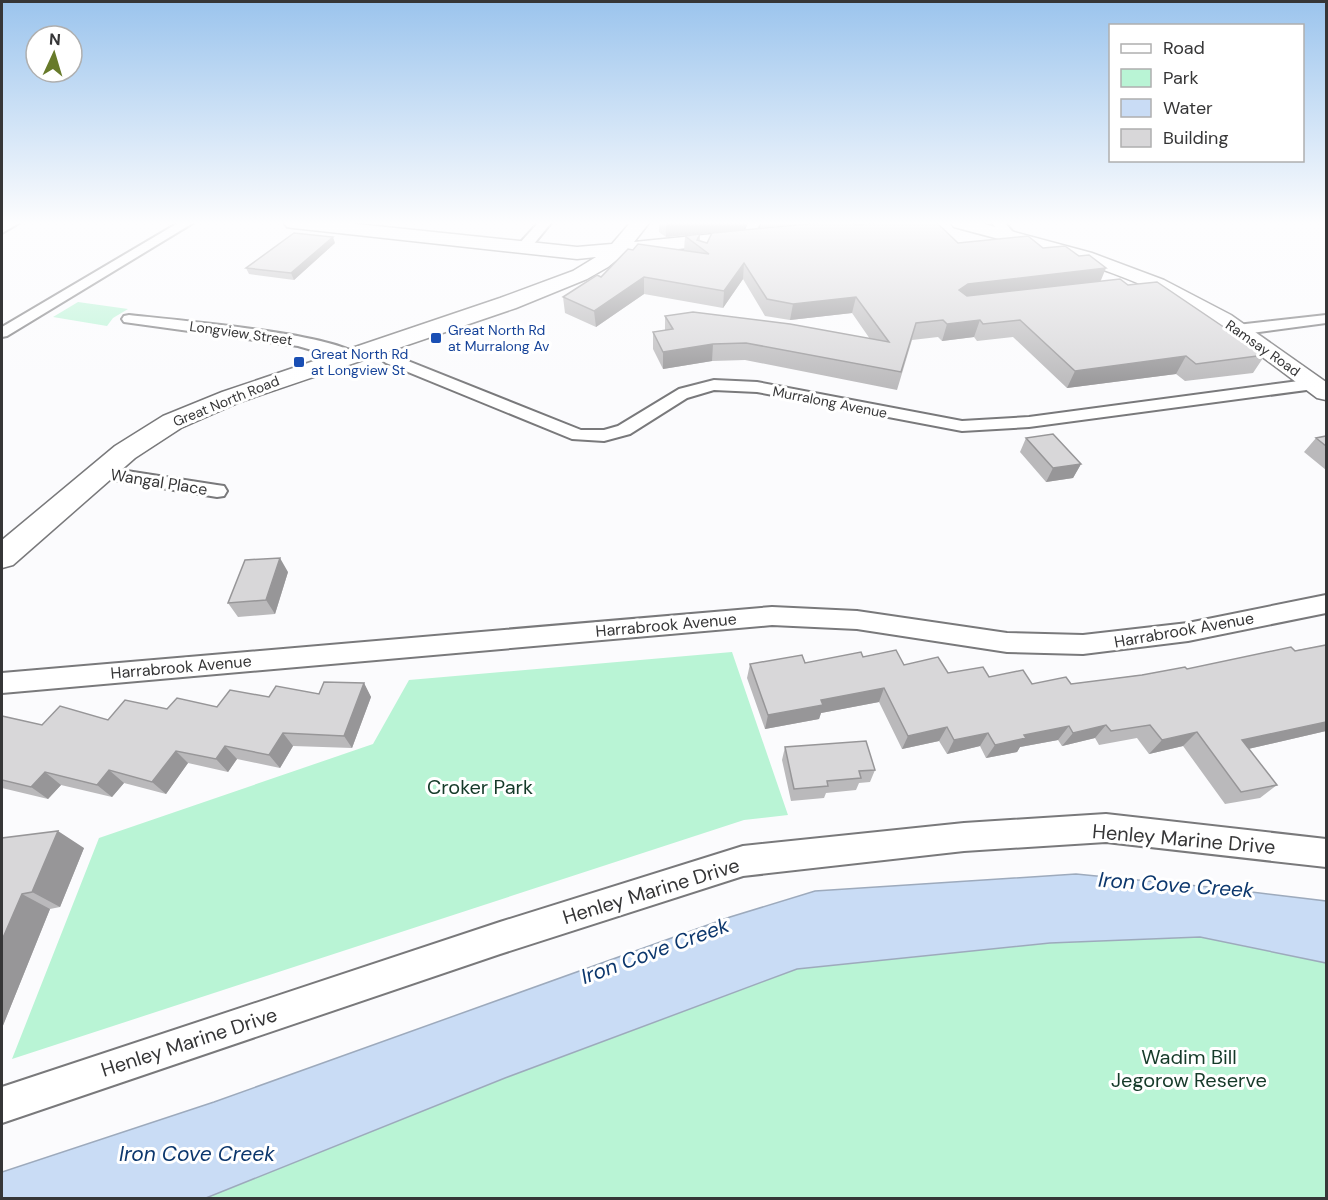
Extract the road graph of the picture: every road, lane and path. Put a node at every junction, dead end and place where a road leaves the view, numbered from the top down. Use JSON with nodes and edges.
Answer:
{"nodes":[{"id":1,"x":93,"y":279,"type":"edge"},
{"id":2,"x":569,"y":279,"type":"edge"},
{"id":3,"x":1145,"y":279,"type":"edge"},
{"id":4,"x":1158,"y":284,"type":"junction"},
{"id":5,"x":1125,"y":289,"type":"edge"},
{"id":6,"x":129,"y":319,"type":"dead end"},
{"id":7,"x":1326,"y":319,"type":"edge"},
{"id":8,"x":1237,"y":330,"type":"junction"},
{"id":9,"x":2,"y":333,"type":"edge"},
{"id":10,"x":375,"y":348,"type":"junction"},
{"id":11,"x":350,"y":356,"type":"junction"},
{"id":12,"x":1320,"y":388,"type":"edge"},
{"id":13,"x":101,"y":473,"type":"junction"},
{"id":14,"x":217,"y":491,"type":"dead end"},
{"id":15,"x":2,"y":557,"type":"edge"},
{"id":16,"x":1326,"y":604,"type":"edge"},
{"id":17,"x":2,"y":683,"type":"edge"},
{"id":18,"x":1326,"y":853,"type":"edge"},
{"id":19,"x":2,"y":1105,"type":"edge"}],
"edges":[{"from":1,"to":9,"type":"street"},
{"from":2,"to":10,"type":"main road","name":"Great North Road"},
{"from":3,"to":4,"type":"main road","name":"Ramsay Road"},
{"from":4,"to":5,"type":"street"},
{"from":4,"to":8,"type":"main road","name":"Ramsay Road"},
{"from":6,"to":11,"type":"street","name":"Longview Street"},
{"from":7,"to":8,"type":"street"},
{"from":8,"to":12,"type":"main road","name":"Ramsay Road"},
{"from":10,"to":11,"type":"main road","name":"Great North Road"},
{"from":10,"to":12,"type":"street","name":"Murralong Avenue"},
{"from":11,"to":13,"type":"main road","name":"Great North Road"},
{"from":13,"to":14,"type":"street","name":"Wangal Place"},
{"from":13,"to":15,"type":"main road","name":"Great North Road"},
{"from":16,"to":17,"type":"street","name":"Harrabrook Avenue"},
{"from":18,"to":19,"type":"street","name":"Henley Marine Drive"}]}
